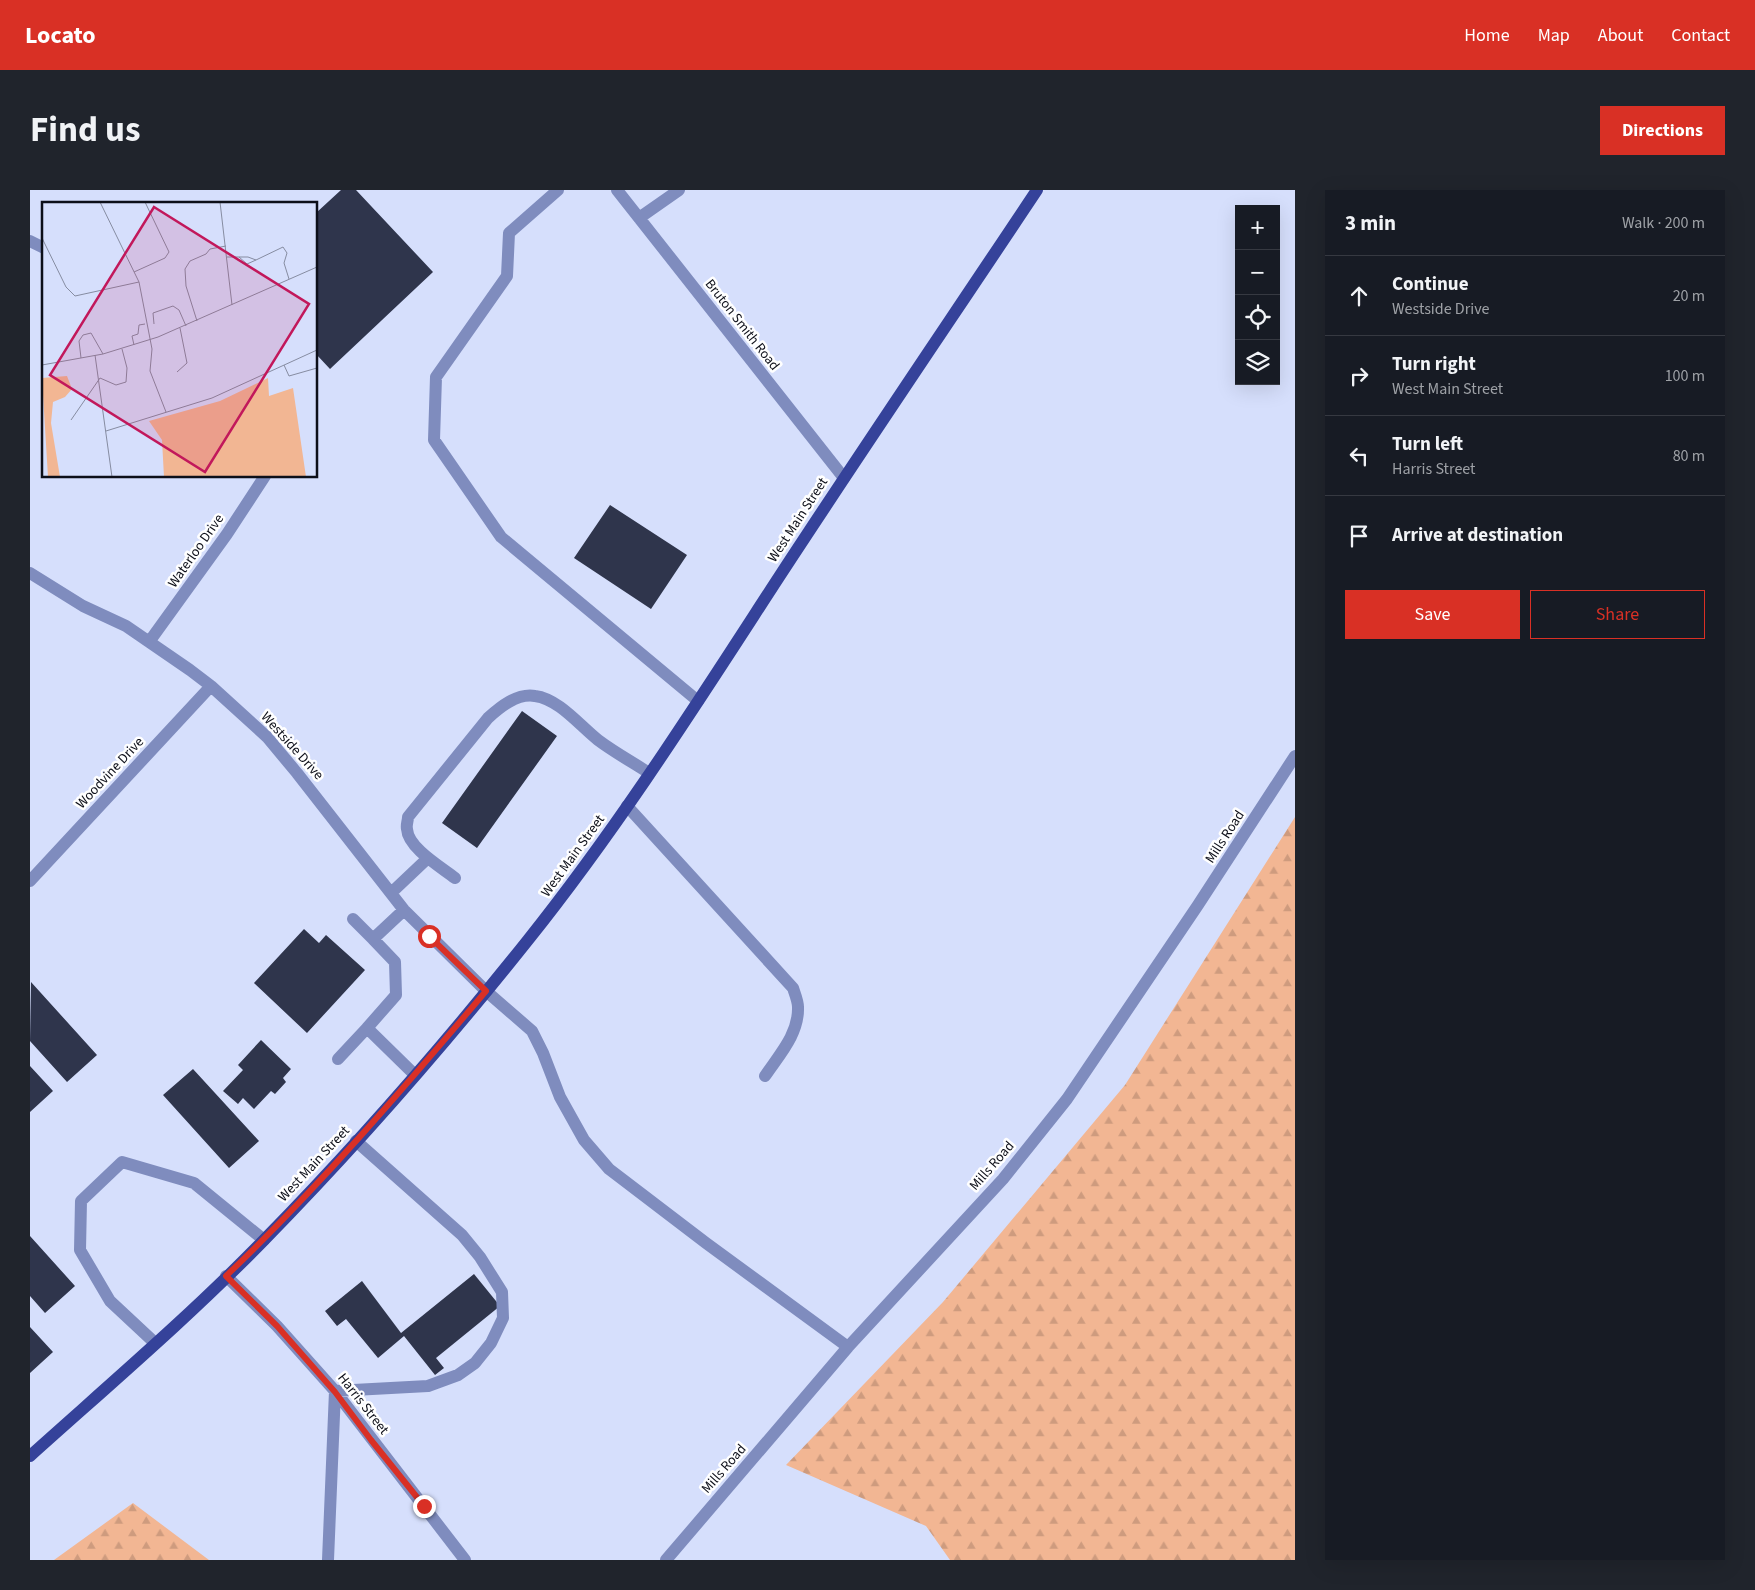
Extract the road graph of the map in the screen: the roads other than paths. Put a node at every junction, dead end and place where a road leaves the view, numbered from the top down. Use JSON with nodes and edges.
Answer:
{"nodes":[{"id":1,"x":558,"y":190,"type":"edge"},
{"id":2,"x":617,"y":190,"type":"edge"},
{"id":3,"x":679,"y":190,"type":"edge"},
{"id":4,"x":1037,"y":190,"type":"edge"},
{"id":5,"x":639,"y":218,"type":"junction"},
{"id":6,"x":30,"y":241,"type":"edge"},
{"id":7,"x":42,"y":247,"type":"edge"},
{"id":8,"x":264,"y":478,"type":"edge"},
{"id":9,"x":844,"y":478,"type":"junction"},
{"id":10,"x":30,"y":573,"type":"edge"},
{"id":11,"x":149,"y":642,"type":"junction"},
{"id":12,"x":211,"y":686,"type":"junction"},
{"id":13,"x":698,"y":701,"type":"junction"},
{"id":14,"x":1295,"y":756,"type":"edge"},
{"id":15,"x":649,"y":773,"type":"junction"},
{"id":16,"x":627,"y":806,"type":"junction"},
{"id":17,"x":428,"y":858,"type":"junction"},
{"id":18,"x":455,"y":878,"type":"dead end"},
{"id":19,"x":30,"y":881,"type":"edge"},
{"id":20,"x":392,"y":892,"type":"junction"},
{"id":21,"x":404,"y":910,"type":"junction"},
{"id":22,"x":353,"y":919,"type":"dead end"},
{"id":23,"x":373,"y":939,"type":"junction"},
{"id":24,"x":486,"y":991,"type":"junction"},
{"id":25,"x":367,"y":1028,"type":"junction"},
{"id":26,"x":338,"y":1059,"type":"dead end"},
{"id":27,"x":415,"y":1075,"type":"junction"},
{"id":28,"x":765,"y":1076,"type":"dead end"},
{"id":29,"x":356,"y":1141,"type":"junction"},
{"id":30,"x":264,"y":1240,"type":"junction"},
{"id":31,"x":226,"y":1276,"type":"junction"},
{"id":32,"x":155,"y":1343,"type":"junction"},
{"id":33,"x":848,"y":1347,"type":"junction"},
{"id":34,"x":335,"y":1392,"type":"junction"},
{"id":35,"x":30,"y":1456,"type":"edge"},
{"id":36,"x":328,"y":1560,"type":"edge"},
{"id":37,"x":465,"y":1560,"type":"edge"},
{"id":38,"x":666,"y":1560,"type":"edge"}],
"edges":[{"from":1,"to":13,"type":"street"},
{"from":2,"to":5,"type":"street","name":"Bruton Smith Road"},
{"from":3,"to":5,"type":"street"},
{"from":4,"to":9,"type":"main road","name":"West Main Street"},
{"from":5,"to":9,"type":"street","name":"Bruton Smith Road"},
{"from":6,"to":7,"type":"street"},
{"from":8,"to":11,"type":"street","name":"Waterloo Drive"},
{"from":9,"to":13,"type":"main road","name":"West Main Street"},
{"from":10,"to":11,"type":"street","name":"Westside Drive"},
{"from":11,"to":12,"type":"street","name":"Westside Drive"},
{"from":12,"to":19,"type":"street","name":"Woodvine Drive"},
{"from":12,"to":20,"type":"street","name":"Westside Drive"},
{"from":13,"to":15,"type":"main road","name":"West Main Street"},
{"from":14,"to":33,"type":"street","name":"Mills Road"},
{"from":15,"to":16,"type":"main road","name":"West Main Street"},
{"from":15,"to":17,"type":"street"},
{"from":16,"to":24,"type":"main road","name":"West Main Street"},
{"from":16,"to":28,"type":"street"},
{"from":17,"to":18,"type":"street"},
{"from":17,"to":20,"type":"street"},
{"from":20,"to":21,"type":"street","name":"Westside Drive"},
{"from":21,"to":23,"type":"street"},
{"from":21,"to":24,"type":"street","name":"Westside Drive"},
{"from":22,"to":23,"type":"street"},
{"from":23,"to":25,"type":"street"},
{"from":24,"to":27,"type":"main road","name":"West Main Street"},
{"from":24,"to":33,"type":"street","name":"Westside Drive"},
{"from":25,"to":26,"type":"street"},
{"from":25,"to":27,"type":"street"},
{"from":27,"to":29,"type":"main road","name":"West Main Street"},
{"from":29,"to":30,"type":"main road","name":"West Main Street"},
{"from":29,"to":34,"type":"street"},
{"from":30,"to":31,"type":"main road","name":"West Main Street"},
{"from":30,"to":32,"type":"street"},
{"from":31,"to":32,"type":"main road","name":"West Main Street"},
{"from":31,"to":34,"type":"street","name":"Harris Street"},
{"from":32,"to":35,"type":"main road","name":"West Main Street"},
{"from":33,"to":38,"type":"street","name":"Mills Road"},
{"from":34,"to":36,"type":"street"},
{"from":34,"to":37,"type":"street","name":"Harris Street"}]}
